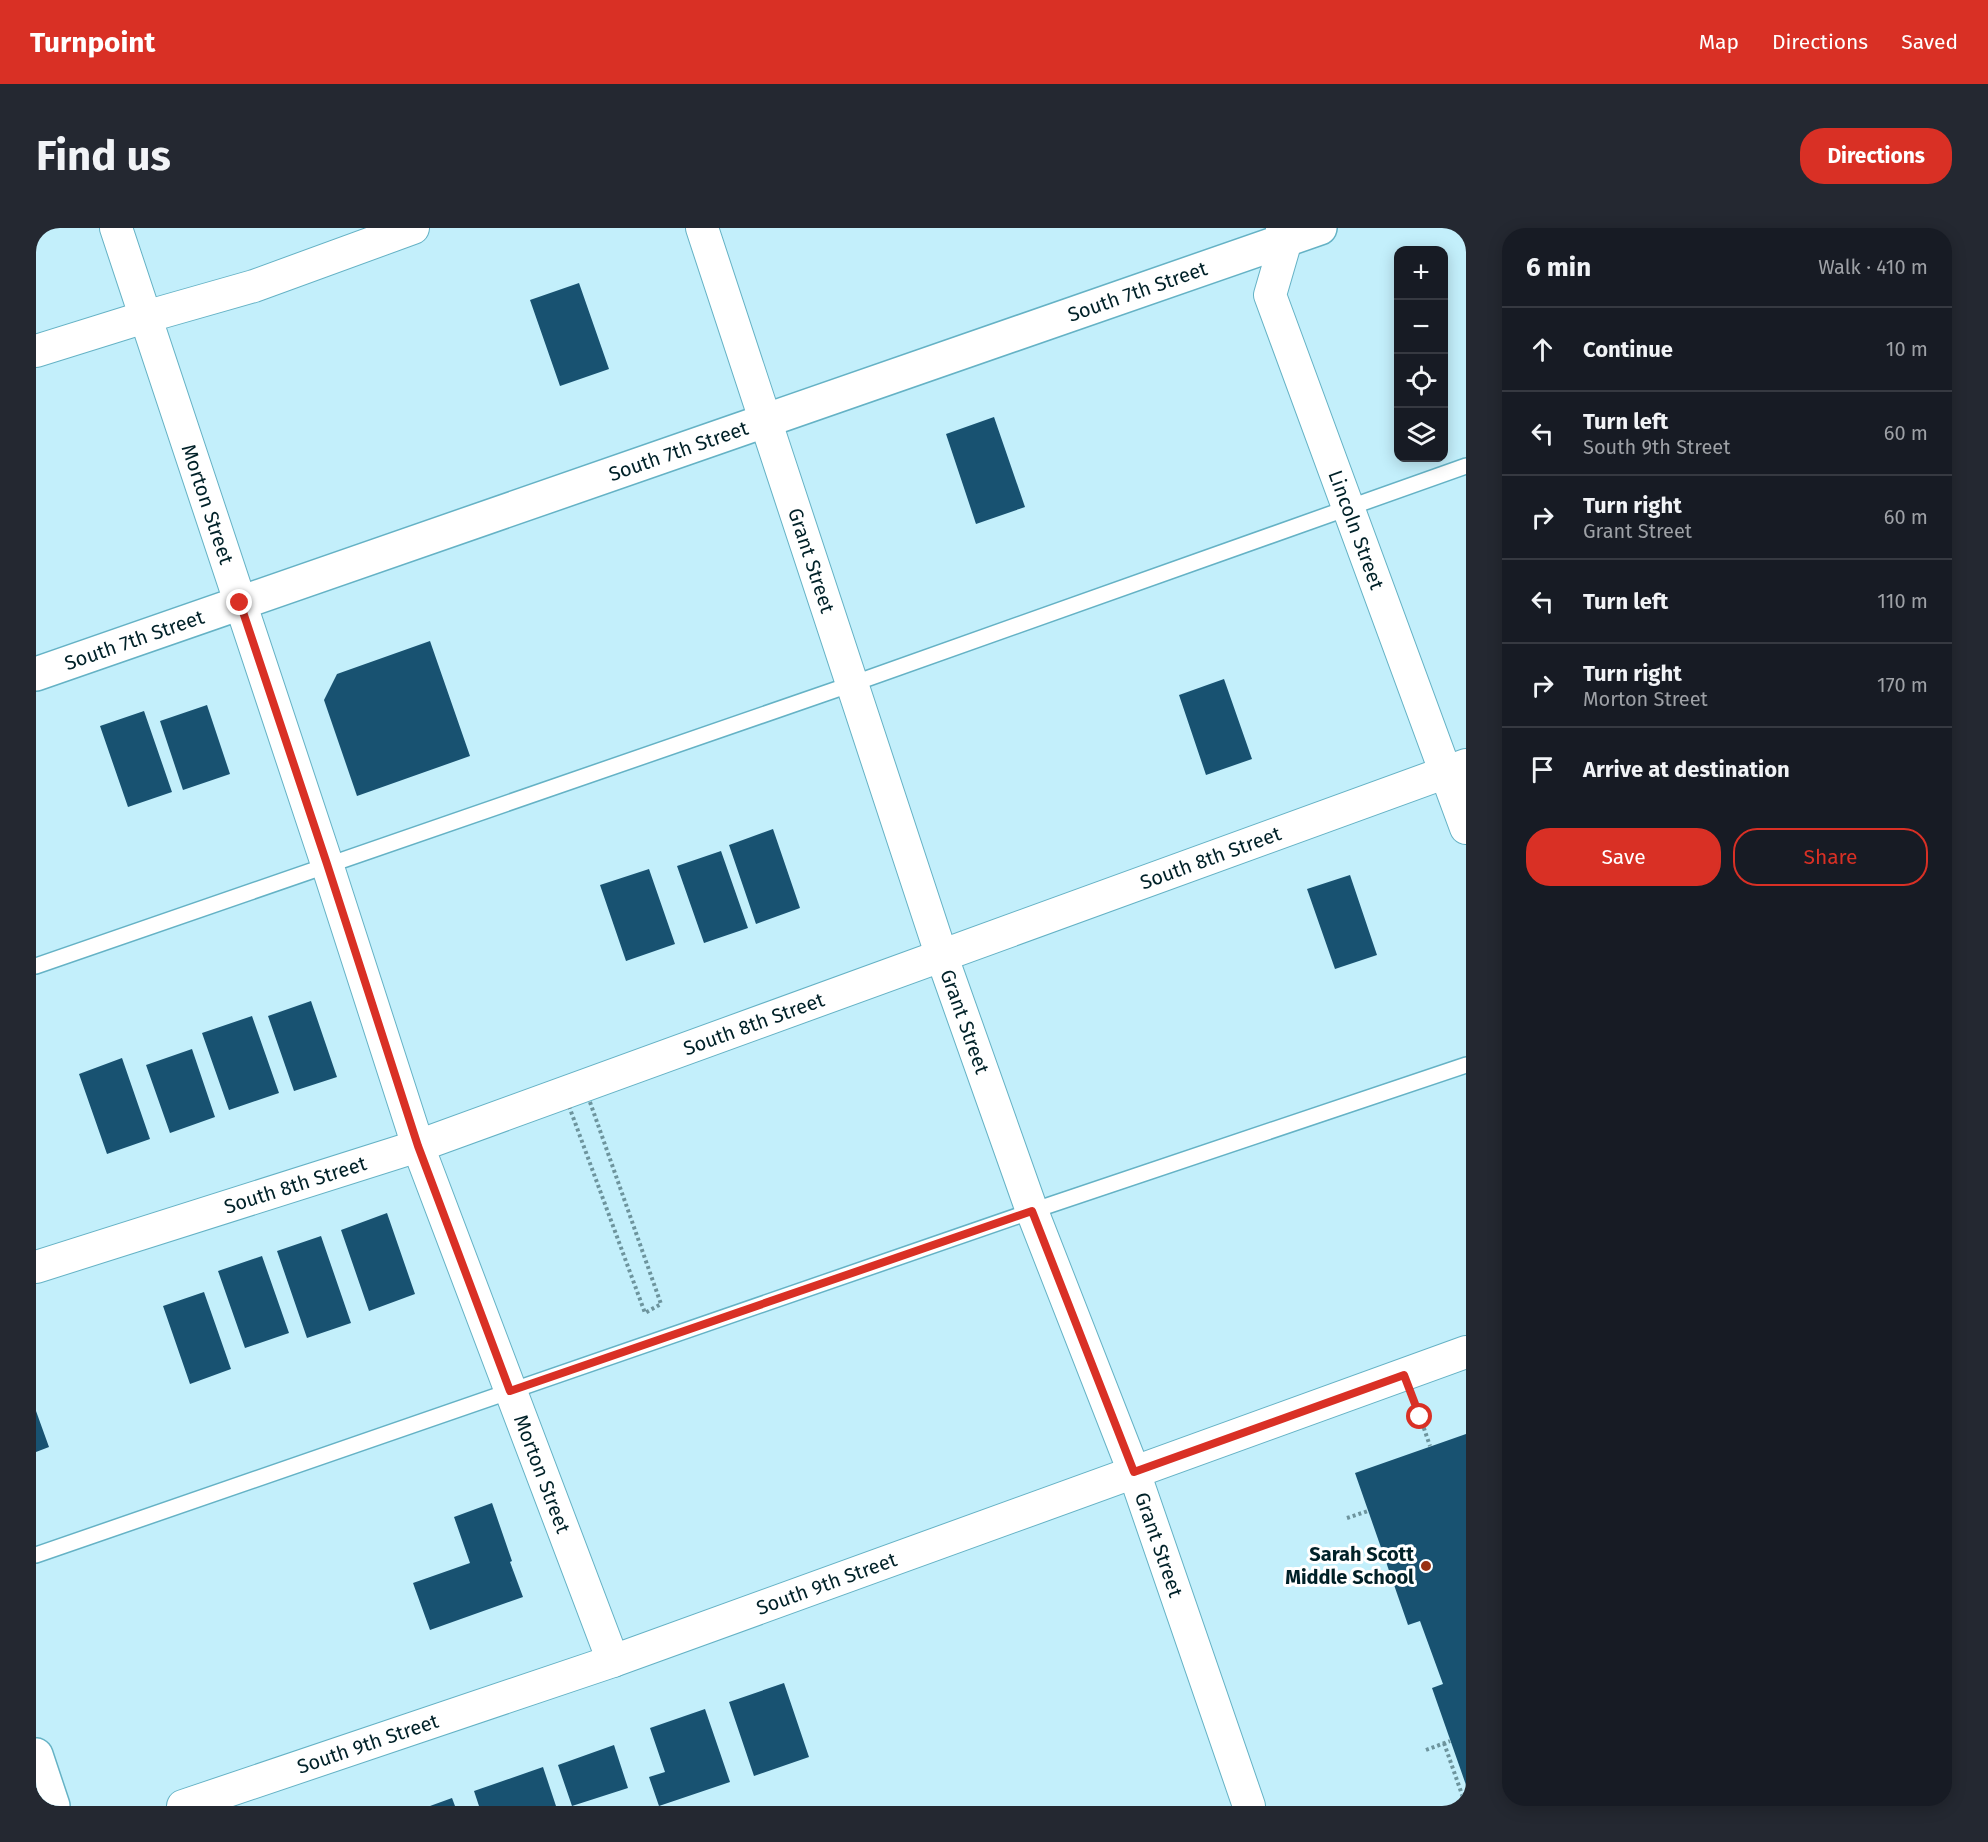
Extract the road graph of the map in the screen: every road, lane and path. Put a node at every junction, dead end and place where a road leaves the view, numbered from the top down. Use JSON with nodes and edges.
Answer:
{"nodes":[{"id":1,"x":116,"y":228,"type":"edge"},
{"id":2,"x":413,"y":228,"type":"edge"},
{"id":3,"x":702,"y":228,"type":"edge"},
{"id":4,"x":1320,"y":228,"type":"edge"},
{"id":5,"x":1284,"y":234,"type":"edge"},
{"id":6,"x":145,"y":317,"type":"junction"},
{"id":7,"x":36,"y":351,"type":"edge"},
{"id":8,"x":765,"y":419,"type":"junction"},
{"id":9,"x":1466,"y":466,"type":"edge"},
{"id":10,"x":1348,"y":507,"type":"junction"},
{"id":11,"x":240,"y":603,"type":"junction"},
{"id":12,"x":36,"y":674,"type":"edge"},
{"id":13,"x":852,"y":684,"type":"junction"},
{"id":14,"x":1456,"y":768,"type":"edge"},
{"id":15,"x":1466,"y":828,"type":"edge"},
{"id":16,"x":327,"y":864,"type":"junction"},
{"id":17,"x":941,"y":954,"type":"junction"},
{"id":18,"x":36,"y":966,"type":"edge"},
{"id":19,"x":1466,"y":1065,"type":"edge"},
{"id":20,"x":584,"y":1085,"type":"junction"},
{"id":21,"x":418,"y":1146,"type":"junction"},
{"id":22,"x":1032,"y":1211,"type":"junction"},
{"id":23,"x":36,"y":1267,"type":"edge"},
{"id":24,"x":1466,"y":1352,"type":"edge"},
{"id":25,"x":1404,"y":1375,"type":"junction"},
{"id":26,"x":510,"y":1391,"type":"junction"},
{"id":27,"x":1430,"y":1446,"type":"dead end"},
{"id":28,"x":1134,"y":1472,"type":"junction"},
{"id":29,"x":1368,"y":1511,"type":"dead end"},
{"id":30,"x":1347,"y":1518,"type":"dead end"},
{"id":31,"x":36,"y":1555,"type":"edge"},
{"id":32,"x":613,"y":1661,"type":"junction"},
{"id":33,"x":1450,"y":1741,"type":"dead end"},
{"id":34,"x":1443,"y":1743,"type":"junction"},
{"id":35,"x":1426,"y":1749,"type":"dead end"},
{"id":36,"x":36,"y":1755,"type":"edge"},
{"id":37,"x":53,"y":1806,"type":"edge"},
{"id":38,"x":183,"y":1806,"type":"edge"},
{"id":39,"x":1249,"y":1806,"type":"edge"},
{"id":40,"x":1466,"y":1806,"type":"edge"}],
"edges":[{"from":1,"to":6,"type":"street","name":"Morton Street"},
{"from":2,"to":6,"type":"street"},
{"from":3,"to":8,"type":"street","name":"Grant Street"},
{"from":4,"to":5,"type":"main road","name":"South 7th Street"},
{"from":5,"to":8,"type":"main road","name":"South 7th Street"},
{"from":5,"to":10,"type":"street","name":"Lincoln Street"},
{"from":6,"to":7,"type":"street"},
{"from":6,"to":11,"type":"street","name":"Morton Street"},
{"from":8,"to":11,"type":"main road","name":"South 7th Street"},
{"from":8,"to":13,"type":"street","name":"Grant Street"},
{"from":9,"to":10,"type":"lane"},
{"from":10,"to":13,"type":"lane"},
{"from":10,"to":14,"type":"street","name":"Lincoln Street"},
{"from":11,"to":12,"type":"main road","name":"South 7th Street"},
{"from":11,"to":16,"type":"street","name":"Morton Street"},
{"from":13,"to":16,"type":"lane"},
{"from":13,"to":17,"type":"street","name":"Grant Street"},
{"from":14,"to":15,"type":"street","name":"Lincoln Street"},
{"from":14,"to":17,"type":"street","name":"South 8th Street"},
{"from":16,"to":18,"type":"lane"},
{"from":16,"to":21,"type":"street","name":"Morton Street"},
{"from":17,"to":20,"type":"street","name":"South 8th Street"},
{"from":17,"to":22,"type":"street","name":"Grant Street"},
{"from":19,"to":22,"type":"lane"},
{"from":20,"to":20,"type":"path"},
{"from":20,"to":21,"type":"street","name":"South 8th Street"},
{"from":21,"to":23,"type":"street","name":"South 8th Street"},
{"from":21,"to":26,"type":"street","name":"Morton Street"},
{"from":22,"to":26,"type":"lane"},
{"from":22,"to":28,"type":"street","name":"Grant Street"},
{"from":24,"to":25,"type":"street","name":"South 9th Street"},
{"from":25,"to":27,"type":"path"},
{"from":25,"to":28,"type":"street","name":"South 9th Street"},
{"from":26,"to":31,"type":"lane"},
{"from":26,"to":32,"type":"street","name":"Morton Street"},
{"from":28,"to":32,"type":"street","name":"South 9th Street"},
{"from":28,"to":39,"type":"street","name":"Grant Street"},
{"from":29,"to":30,"type":"path"},
{"from":32,"to":38,"type":"street","name":"South 9th Street"},
{"from":33,"to":34,"type":"path"},
{"from":34,"to":35,"type":"path"},
{"from":34,"to":40,"type":"path"},
{"from":36,"to":37,"type":"main road"}]}
